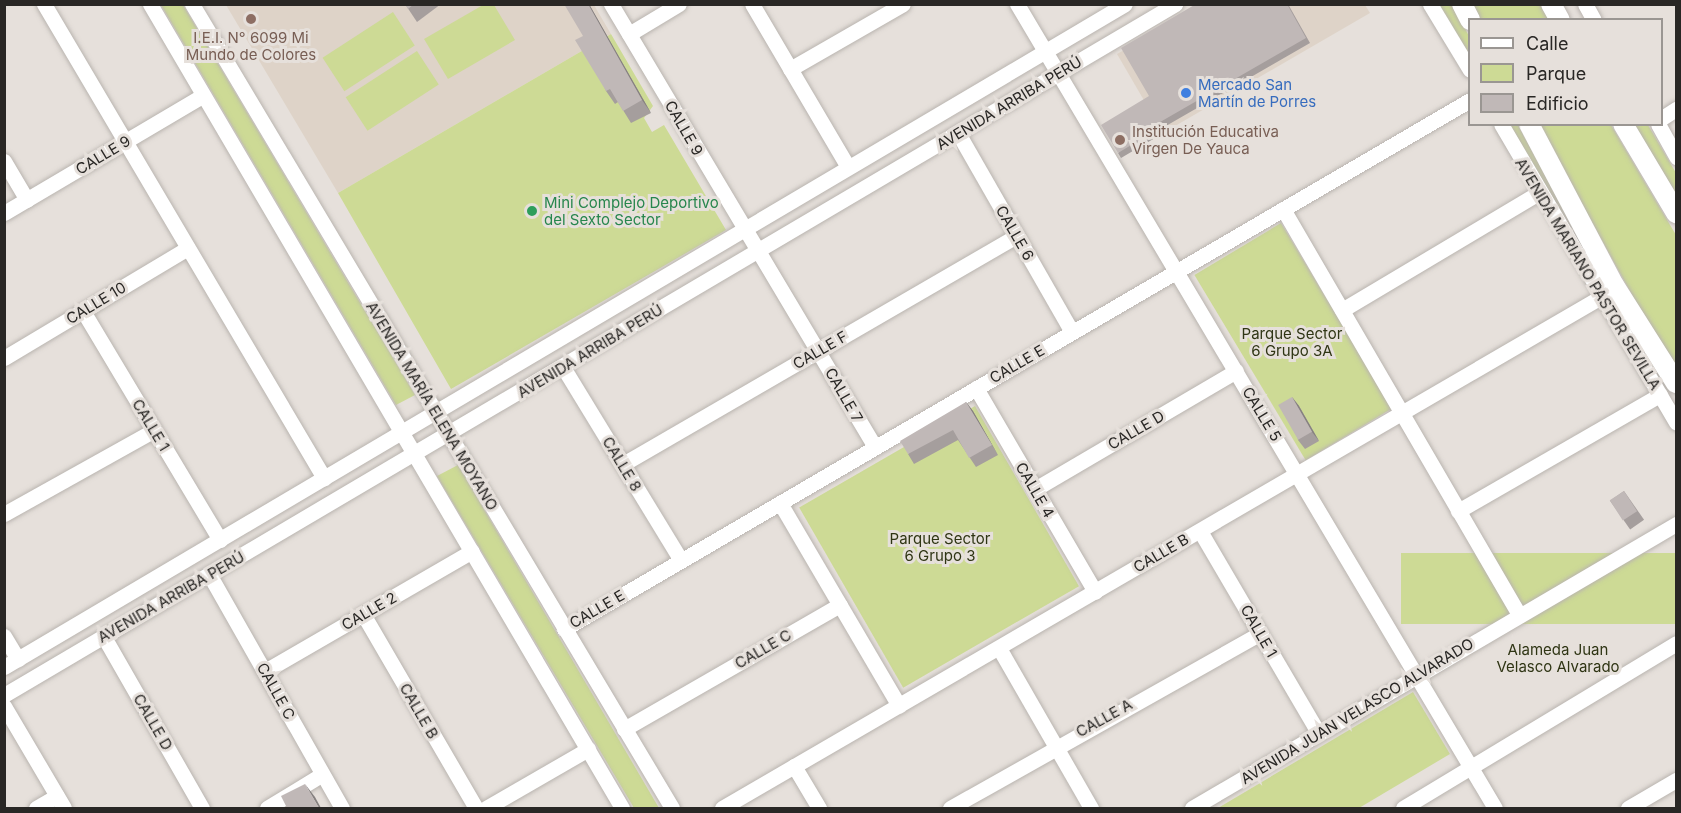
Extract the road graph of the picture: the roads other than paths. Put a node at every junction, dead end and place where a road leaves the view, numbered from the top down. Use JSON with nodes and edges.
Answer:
{"nodes":[{"id":1,"x":44,"y":4,"type":"edge"},
{"id":2,"x":150,"y":4,"type":"edge"},
{"id":3,"x":192,"y":4,"type":"edge"},
{"id":4,"x":611,"y":4,"type":"edge"},
{"id":5,"x":679,"y":4,"type":"edge"},
{"id":6,"x":752,"y":4,"type":"edge"},
{"id":7,"x":903,"y":4,"type":"edge"},
{"id":8,"x":1017,"y":4,"type":"edge"},
{"id":9,"x":1125,"y":4,"type":"edge"},
{"id":10,"x":1175,"y":4,"type":"edge"},
{"id":11,"x":1430,"y":4,"type":"edge"},
{"id":12,"x":1462,"y":4,"type":"edge"},
{"id":13,"x":1551,"y":4,"type":"edge"},
{"id":14,"x":1585,"y":4,"type":"edge"},
{"id":15,"x":1469,"y":18,"type":"edge"},
{"id":16,"x":1559,"y":18,"type":"edge"},
{"id":17,"x":1593,"y":18,"type":"edge"},
{"id":18,"x":629,"y":34,"type":"junction"},
{"id":19,"x":1052,"y":63,"type":"junction"},
{"id":20,"x":1468,"y":67,"type":"edge"},
{"id":21,"x":790,"y":69,"type":"junction"},
{"id":22,"x":202,"y":96,"type":"junction"},
{"id":23,"x":1468,"y":101,"type":"edge"},
{"id":24,"x":1677,"y":109,"type":"edge"},
{"id":25,"x":1663,"y":117,"type":"edge"},
{"id":26,"x":1502,"y":126,"type":"edge"},
{"id":27,"x":1530,"y":126,"type":"edge"},
{"id":28,"x":1624,"y":126,"type":"edge"},
{"id":29,"x":1659,"y":126,"type":"edge"},
{"id":30,"x":958,"y":133,"type":"junction"},
{"id":31,"x":125,"y":142,"type":"junction"},
{"id":32,"x":1677,"y":157,"type":"edge"},
{"id":33,"x":4,"y":161,"type":"edge"},
{"id":34,"x":848,"y":167,"type":"junction"},
{"id":35,"x":1539,"y":192,"type":"junction"},
{"id":36,"x":27,"y":200,"type":"junction"},
{"id":37,"x":1283,"y":209,"type":"junction"},
{"id":38,"x":4,"y":213,"type":"edge"},
{"id":39,"x":1677,"y":213,"type":"edge"},
{"id":40,"x":743,"y":229,"type":"junction"},
{"id":41,"x":1017,"y":236,"type":"junction"},
{"id":42,"x":188,"y":248,"type":"junction"},
{"id":43,"x":759,"y":250,"type":"junction"},
{"id":44,"x":1176,"y":271,"type":"junction"},
{"id":45,"x":1599,"y":298,"type":"junction"},
{"id":46,"x":1341,"y":310,"type":"junction"},
{"id":47,"x":83,"y":311,"type":"junction"},
{"id":48,"x":1072,"y":332,"type":"junction"},
{"id":49,"x":818,"y":351,"type":"junction"},
{"id":50,"x":4,"y":358,"type":"edge"},
{"id":51,"x":563,"y":367,"type":"junction"},
{"id":52,"x":1236,"y":372,"type":"junction"},
{"id":53,"x":1677,"y":383,"type":"edge"},
{"id":54,"x":976,"y":388,"type":"junction"},
{"id":55,"x":1660,"y":395,"type":"junction"},
{"id":56,"x":435,"y":412,"type":"junction"},
{"id":57,"x":1401,"y":414,"type":"junction"},
{"id":58,"x":1677,"y":422,"type":"edge"},
{"id":59,"x":154,"y":430,"type":"junction"},
{"id":60,"x":402,"y":432,"type":"junction"},
{"id":61,"x":449,"y":435,"type":"junction"},
{"id":62,"x":875,"y":447,"type":"junction"},
{"id":63,"x":414,"y":454,"type":"junction"},
{"id":64,"x":622,"y":464,"type":"junction"},
{"id":65,"x":1298,"y":474,"type":"junction"},
{"id":66,"x":324,"y":478,"type":"junction"},
{"id":67,"x":1035,"y":489,"type":"junction"},
{"id":68,"x":780,"y":503,"type":"junction"},
{"id":69,"x":1458,"y":511,"type":"junction"},
{"id":70,"x":4,"y":514,"type":"edge"},
{"id":71,"x":1677,"y":524,"type":"edge"},
{"id":72,"x":1200,"y":531,"type":"junction"},
{"id":73,"x":220,"y":540,"type":"junction"},
{"id":74,"x":472,"y":551,"type":"junction"},
{"id":75,"x":681,"y":560,"type":"junction"},
{"id":76,"x":209,"y":574,"type":"junction"},
{"id":77,"x":1095,"y":592,"type":"junction"},
{"id":78,"x":840,"y":605,"type":"junction"},
{"id":79,"x":363,"y":614,"type":"junction"},
{"id":80,"x":1519,"y":615,"type":"junction"},
{"id":81,"x":564,"y":629,"type":"junction"},
{"id":82,"x":1260,"y":633,"type":"junction"},
{"id":83,"x":4,"y":636,"type":"edge"},
{"id":84,"x":104,"y":637,"type":"junction"},
{"id":85,"x":999,"y":648,"type":"junction"},
{"id":86,"x":1674,"y":649,"type":"edge"},
{"id":87,"x":18,"y":659,"type":"junction"},
{"id":88,"x":4,"y":667,"type":"edge"},
{"id":89,"x":265,"y":671,"type":"junction"},
{"id":90,"x":1417,"y":675,"type":"junction"},
{"id":91,"x":4,"y":695,"type":"edge"},
{"id":92,"x":4,"y":706,"type":"edge"},
{"id":93,"x":899,"y":706,"type":"junction"},
{"id":94,"x":624,"y":729,"type":"junction"},
{"id":95,"x":1318,"y":732,"type":"junction"},
{"id":96,"x":1056,"y":745,"type":"junction"},
{"id":97,"x":588,"y":749,"type":"junction"},
{"id":98,"x":795,"y":766,"type":"junction"},
{"id":99,"x":1470,"y":766,"type":"junction"},
{"id":100,"x":321,"y":775,"type":"junction"},
{"id":101,"x":1677,"y":780,"type":"edge"},
{"id":102,"x":61,"y":802,"type":"edge"},
{"id":103,"x":36,"y":808,"type":"edge"},
{"id":104,"x":202,"y":808,"type":"edge"},
{"id":105,"x":267,"y":808,"type":"edge"},
{"id":106,"x":342,"y":808,"type":"edge"},
{"id":107,"x":476,"y":808,"type":"edge"},
{"id":108,"x":486,"y":808,"type":"edge"},
{"id":109,"x":622,"y":808,"type":"edge"},
{"id":110,"x":672,"y":808,"type":"edge"},
{"id":111,"x":722,"y":808,"type":"edge"},
{"id":112,"x":819,"y":808,"type":"edge"},
{"id":113,"x":950,"y":808,"type":"edge"},
{"id":114,"x":1091,"y":808,"type":"edge"},
{"id":115,"x":1192,"y":808,"type":"edge"},
{"id":116,"x":1403,"y":808,"type":"edge"},
{"id":117,"x":1495,"y":808,"type":"edge"},
{"id":118,"x":1628,"y":808,"type":"edge"}],
"edges":[{"from":1,"to":31,"type":"street"},
{"from":2,"to":22,"type":"street"},
{"from":3,"to":56,"type":"street","name":"AVENIDA MARÍA ELENA MOYANO"},
{"from":4,"to":18,"type":"street","name":"CALLE 9"},
{"from":5,"to":18,"type":"street"},
{"from":6,"to":21,"type":"street"},
{"from":7,"to":21,"type":"street"},
{"from":8,"to":19,"type":"street"},
{"from":9,"to":19,"type":"street","name":"AVENIDA ARRIBA PERÚ"},
{"from":10,"to":19,"type":"street","name":"AVENIDA ARRIBA PERÚ"},
{"from":11,"to":20,"type":"street"},
{"from":12,"to":15,"type":"main road"},
{"from":13,"to":16,"type":"main road"},
{"from":14,"to":17,"type":"street"},
{"from":18,"to":40,"type":"street","name":"CALLE 9"},
{"from":19,"to":30,"type":"street","name":"AVENIDA ARRIBA PERÚ"},
{"from":19,"to":34,"type":"street","name":"AVENIDA ARRIBA PERÚ"},
{"from":19,"to":44,"type":"street","name":"CALLE 5"},
{"from":21,"to":34,"type":"street"},
{"from":22,"to":31,"type":"street","name":"CALLE 9"},
{"from":22,"to":60,"type":"street"},
{"from":23,"to":37,"type":"street","name":"CALLE E"},
{"from":24,"to":25,"type":"street"},
{"from":26,"to":35,"type":"street","name":"AVENIDA MARIANO PASTOR SEVILLA"},
{"from":27,"to":53,"type":"main road","name":"AVENIDA MARIANO PASTOR SEVILLA"},
{"from":28,"to":39,"type":"main road"},
{"from":29,"to":32,"type":"street"},
{"from":30,"to":41,"type":"street","name":"CALLE 6"},
{"from":30,"to":43,"type":"street","name":"AVENIDA ARRIBA PERÚ"},
{"from":31,"to":36,"type":"street","name":"CALLE 9"},
{"from":31,"to":42,"type":"street"},
{"from":33,"to":36,"type":"street"},
{"from":34,"to":40,"type":"street","name":"AVENIDA ARRIBA PERÚ"},
{"from":35,"to":45,"type":"street","name":"AVENIDA MARIANO PASTOR SEVILLA"},
{"from":35,"to":46,"type":"street"},
{"from":36,"to":38,"type":"street","name":"CALLE 9"},
{"from":37,"to":44,"type":"street","name":"CALLE E"},
{"from":37,"to":46,"type":"street"},
{"from":40,"to":43,"type":"street","name":"CALLE 9"},
{"from":40,"to":56,"type":"street","name":"AVENIDA ARRIBA PERÚ"},
{"from":41,"to":48,"type":"street","name":"CALLE 6"},
{"from":41,"to":49,"type":"street","name":"CALLE F"},
{"from":42,"to":47,"type":"street","name":"CALLE 10"},
{"from":42,"to":66,"type":"street"},
{"from":43,"to":49,"type":"street","name":"CALLE 7"},
{"from":43,"to":51,"type":"street","name":"AVENIDA ARRIBA PERÚ"},
{"from":44,"to":48,"type":"street","name":"CALLE E"},
{"from":44,"to":52,"type":"street","name":"CALLE 5"},
{"from":45,"to":55,"type":"street","name":"AVENIDA MARIANO PASTOR SEVILLA"},
{"from":45,"to":57,"type":"street","name":"CALLE B"},
{"from":46,"to":57,"type":"street"},
{"from":47,"to":50,"type":"street","name":"CALLE 10"},
{"from":47,"to":59,"type":"street","name":"CALLE 1"},
{"from":48,"to":54,"type":"street","name":"CALLE E"},
{"from":49,"to":62,"type":"street","name":"CALLE 7"},
{"from":49,"to":64,"type":"street","name":"CALLE F"},
{"from":51,"to":61,"type":"street","name":"AVENIDA ARRIBA PERÚ"},
{"from":51,"to":64,"type":"street","name":"CALLE 8"},
{"from":52,"to":65,"type":"street","name":"CALLE 5"},
{"from":52,"to":67,"type":"street","name":"CALLE D"},
{"from":54,"to":62,"type":"street","name":"CALLE E"},
{"from":54,"to":67,"type":"street","name":"CALLE 4"},
{"from":55,"to":58,"type":"street","name":"AVENIDA MARIANO PASTOR SEVILLA"},
{"from":55,"to":69,"type":"street"},
{"from":56,"to":60,"type":"street","name":"AVENIDA ARRIBA PERÚ"},
{"from":56,"to":61,"type":"street","name":"AVENIDA MARÍA ELENA MOYANO"},
{"from":57,"to":65,"type":"street","name":"CALLE B"},
{"from":57,"to":69,"type":"street"},
{"from":59,"to":70,"type":"street"},
{"from":59,"to":73,"type":"street","name":"CALLE 1"},
{"from":60,"to":63,"type":"street"},
{"from":60,"to":66,"type":"street","name":"AVENIDA ARRIBA PERÚ"},
{"from":61,"to":63,"type":"street","name":"AVENIDA ARRIBA PERÚ"},
{"from":61,"to":81,"type":"street","name":"AVENIDA MARÍA ELENA MOYANO"},
{"from":62,"to":68,"type":"street","name":"CALLE E"},
{"from":63,"to":74,"type":"street"},
{"from":63,"to":76,"type":"street","name":"AVENIDA ARRIBA PERÚ"},
{"from":64,"to":75,"type":"street","name":"CALLE 8"},
{"from":65,"to":72,"type":"street","name":"CALLE B"},
{"from":65,"to":90,"type":"street","name":"CALLE 5"},
{"from":66,"to":73,"type":"street","name":"AVENIDA ARRIBA PERÚ"},
{"from":67,"to":77,"type":"street","name":"CALLE 4"},
{"from":68,"to":75,"type":"street","name":"CALLE E"},
{"from":68,"to":78,"type":"street"},
{"from":69,"to":80,"type":"street"},
{"from":71,"to":80,"type":"street","name":"AVENIDA JUAN VELASCO ALVARADO"},
{"from":72,"to":77,"type":"street","name":"CALLE B"},
{"from":72,"to":82,"type":"street","name":"CALLE 1"},
{"from":73,"to":87,"type":"street","name":"AVENIDA ARRIBA PERÚ"},
{"from":74,"to":79,"type":"street","name":"CALLE 2"},
{"from":74,"to":97,"type":"street"},
{"from":75,"to":81,"type":"street","name":"CALLE E"},
{"from":76,"to":84,"type":"street","name":"AVENIDA ARRIBA PERÚ"},
{"from":76,"to":89,"type":"street","name":"CALLE C"},
{"from":77,"to":85,"type":"street","name":"CALLE B"},
{"from":78,"to":93,"type":"street"},
{"from":78,"to":94,"type":"street","name":"CALLE C"},
{"from":79,"to":89,"type":"street","name":"CALLE 2"},
{"from":79,"to":107,"type":"street","name":"CALLE B"},
{"from":80,"to":90,"type":"street","name":"AVENIDA JUAN VELASCO ALVARADO"},
{"from":81,"to":94,"type":"street","name":"AVENIDA MARÍA ELENA MOYANO"},
{"from":82,"to":95,"type":"street","name":"CALLE 1"},
{"from":82,"to":96,"type":"street","name":"CALLE A"},
{"from":83,"to":87,"type":"street"},
{"from":84,"to":91,"type":"street","name":"AVENIDA ARRIBA PERÚ"},
{"from":84,"to":104,"type":"street","name":"CALLE D"},
{"from":85,"to":93,"type":"street","name":"CALLE B"},
{"from":85,"to":96,"type":"street"},
{"from":86,"to":99,"type":"street"},
{"from":87,"to":88,"type":"street","name":"AVENIDA ARRIBA PERÚ"},
{"from":89,"to":100,"type":"street","name":"CALLE C"},
{"from":90,"to":95,"type":"street","name":"AVENIDA JUAN VELASCO ALVARADO"},
{"from":90,"to":99,"type":"street","name":"CALLE 5"},
{"from":92,"to":102,"type":"street"},
{"from":93,"to":98,"type":"street","name":"CALLE B"},
{"from":94,"to":110,"type":"street","name":"AVENIDA MARÍA ELENA MOYANO"},
{"from":95,"to":115,"type":"street","name":"AVENIDA JUAN VELASCO ALVARADO"},
{"from":96,"to":113,"type":"street","name":"CALLE A"},
{"from":96,"to":114,"type":"street"},
{"from":97,"to":108,"type":"street"},
{"from":97,"to":109,"type":"street"},
{"from":98,"to":111,"type":"street","name":"CALLE B"},
{"from":98,"to":112,"type":"street"},
{"from":99,"to":116,"type":"street"},
{"from":99,"to":117,"type":"street"},
{"from":100,"to":105,"type":"street"},
{"from":100,"to":106,"type":"street","name":"CALLE C"},
{"from":101,"to":118,"type":"street"},
{"from":102,"to":103,"type":"street"}]}
